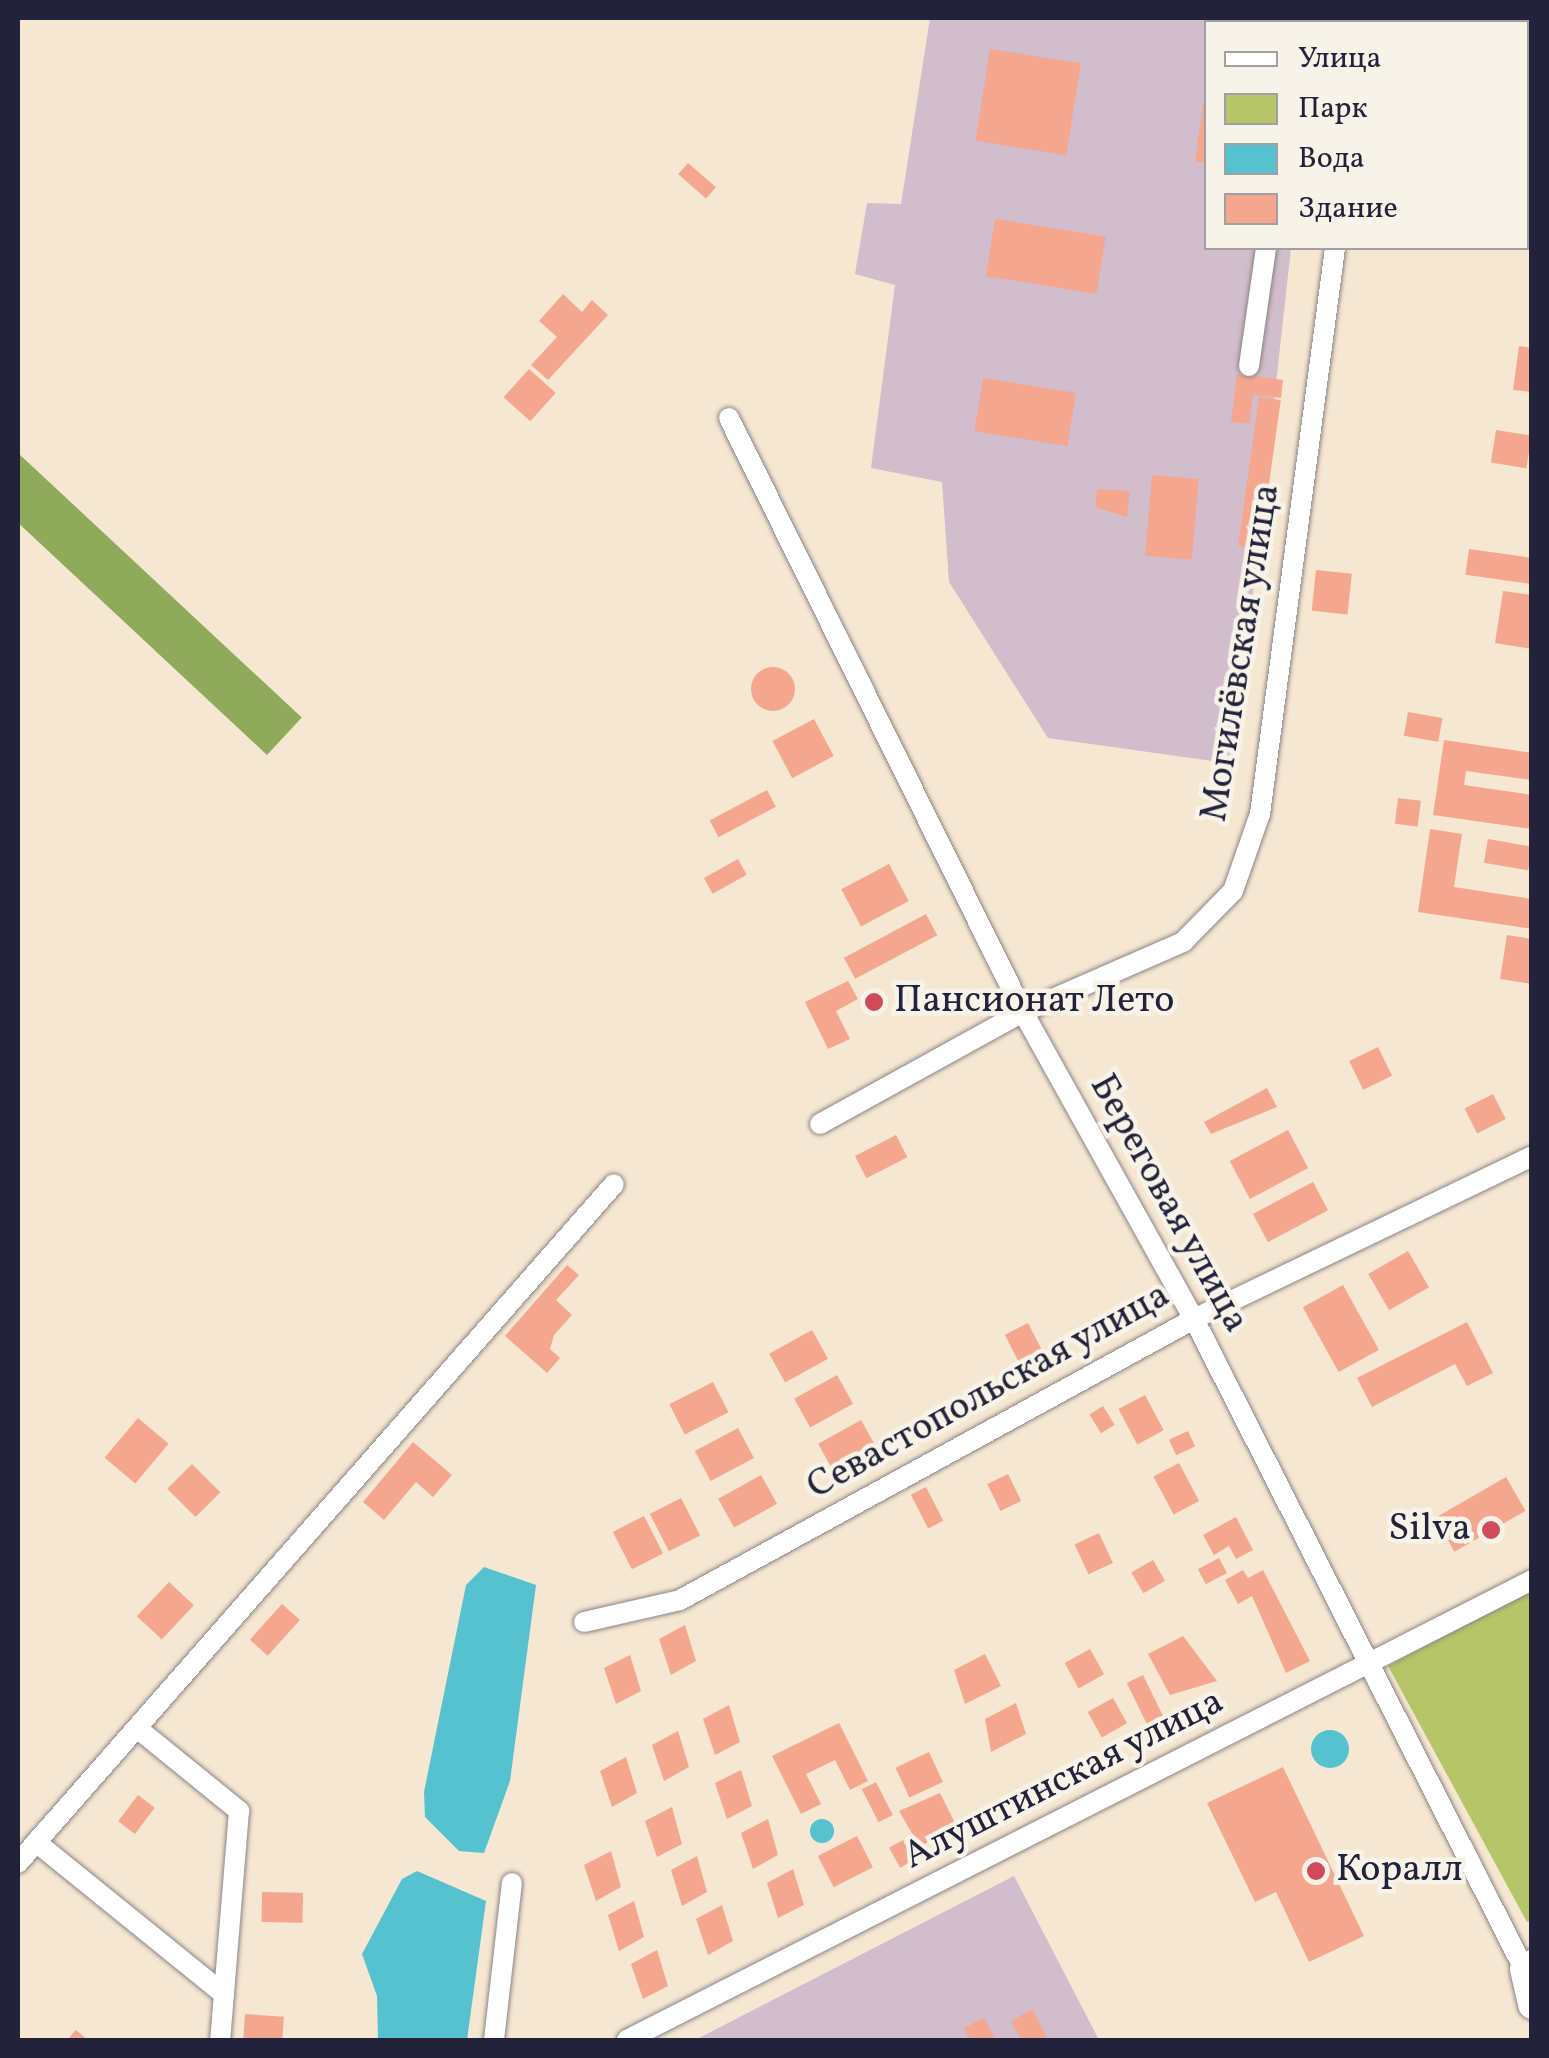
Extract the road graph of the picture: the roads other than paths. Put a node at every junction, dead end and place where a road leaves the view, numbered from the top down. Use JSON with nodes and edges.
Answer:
{"nodes":[{"id":1,"x":1266,"y":250,"type":"edge"},
{"id":2,"x":1335,"y":250,"type":"edge"},
{"id":3,"x":1249,"y":366,"type":"dead end"},
{"id":4,"x":728,"y":418,"type":"dead end"},
{"id":5,"x":1022,"y":1012,"type":"junction"},
{"id":6,"x":820,"y":1124,"type":"dead end"},
{"id":7,"x":1532,"y":1156,"type":"edge"},
{"id":8,"x":614,"y":1184,"type":"dead end"},
{"id":9,"x":1194,"y":1318,"type":"junction"},
{"id":10,"x":1532,"y":1580,"type":"edge"},
{"id":11,"x":584,"y":1622,"type":"dead end"},
{"id":12,"x":1368,"y":1664,"type":"junction"},
{"id":13,"x":137,"y":1728,"type":"junction"},
{"id":14,"x":36,"y":1842,"type":"junction"},
{"id":15,"x":18,"y":1862,"type":"edge"},
{"id":16,"x":512,"y":1883,"type":"dead end"},
{"id":17,"x":1528,"y":1966,"type":"edge"},
{"id":18,"x":224,"y":1994,"type":"junction"},
{"id":19,"x":1532,"y":2005,"type":"edge"},
{"id":20,"x":220,"y":2040,"type":"edge"},
{"id":21,"x":494,"y":2040,"type":"edge"},
{"id":22,"x":626,"y":2040,"type":"edge"}],
"edges":[{"from":1,"to":3,"type":"street"},
{"from":2,"to":5,"type":"street","name":"Могилёвская улица"},
{"from":4,"to":5,"type":"street","name":"Береговая улица"},
{"from":5,"to":6,"type":"street","name":"Могилёвская улица"},
{"from":5,"to":9,"type":"street","name":"Береговая улица"},
{"from":7,"to":9,"type":"street","name":"Севастопольская улица"},
{"from":8,"to":13,"type":"street"},
{"from":9,"to":11,"type":"street","name":"Севастопольская улица"},
{"from":9,"to":12,"type":"street","name":"Береговая улица"},
{"from":10,"to":12,"type":"street","name":"Алуштинская улица"},
{"from":12,"to":17,"type":"street","name":"Береговая улица"},
{"from":12,"to":22,"type":"street","name":"Алуштинская улица"},
{"from":13,"to":14,"type":"street"},
{"from":13,"to":18,"type":"street"},
{"from":14,"to":15,"type":"street"},
{"from":14,"to":18,"type":"street"},
{"from":16,"to":21,"type":"street"},
{"from":17,"to":19,"type":"main road"},
{"from":18,"to":20,"type":"street"}]}
